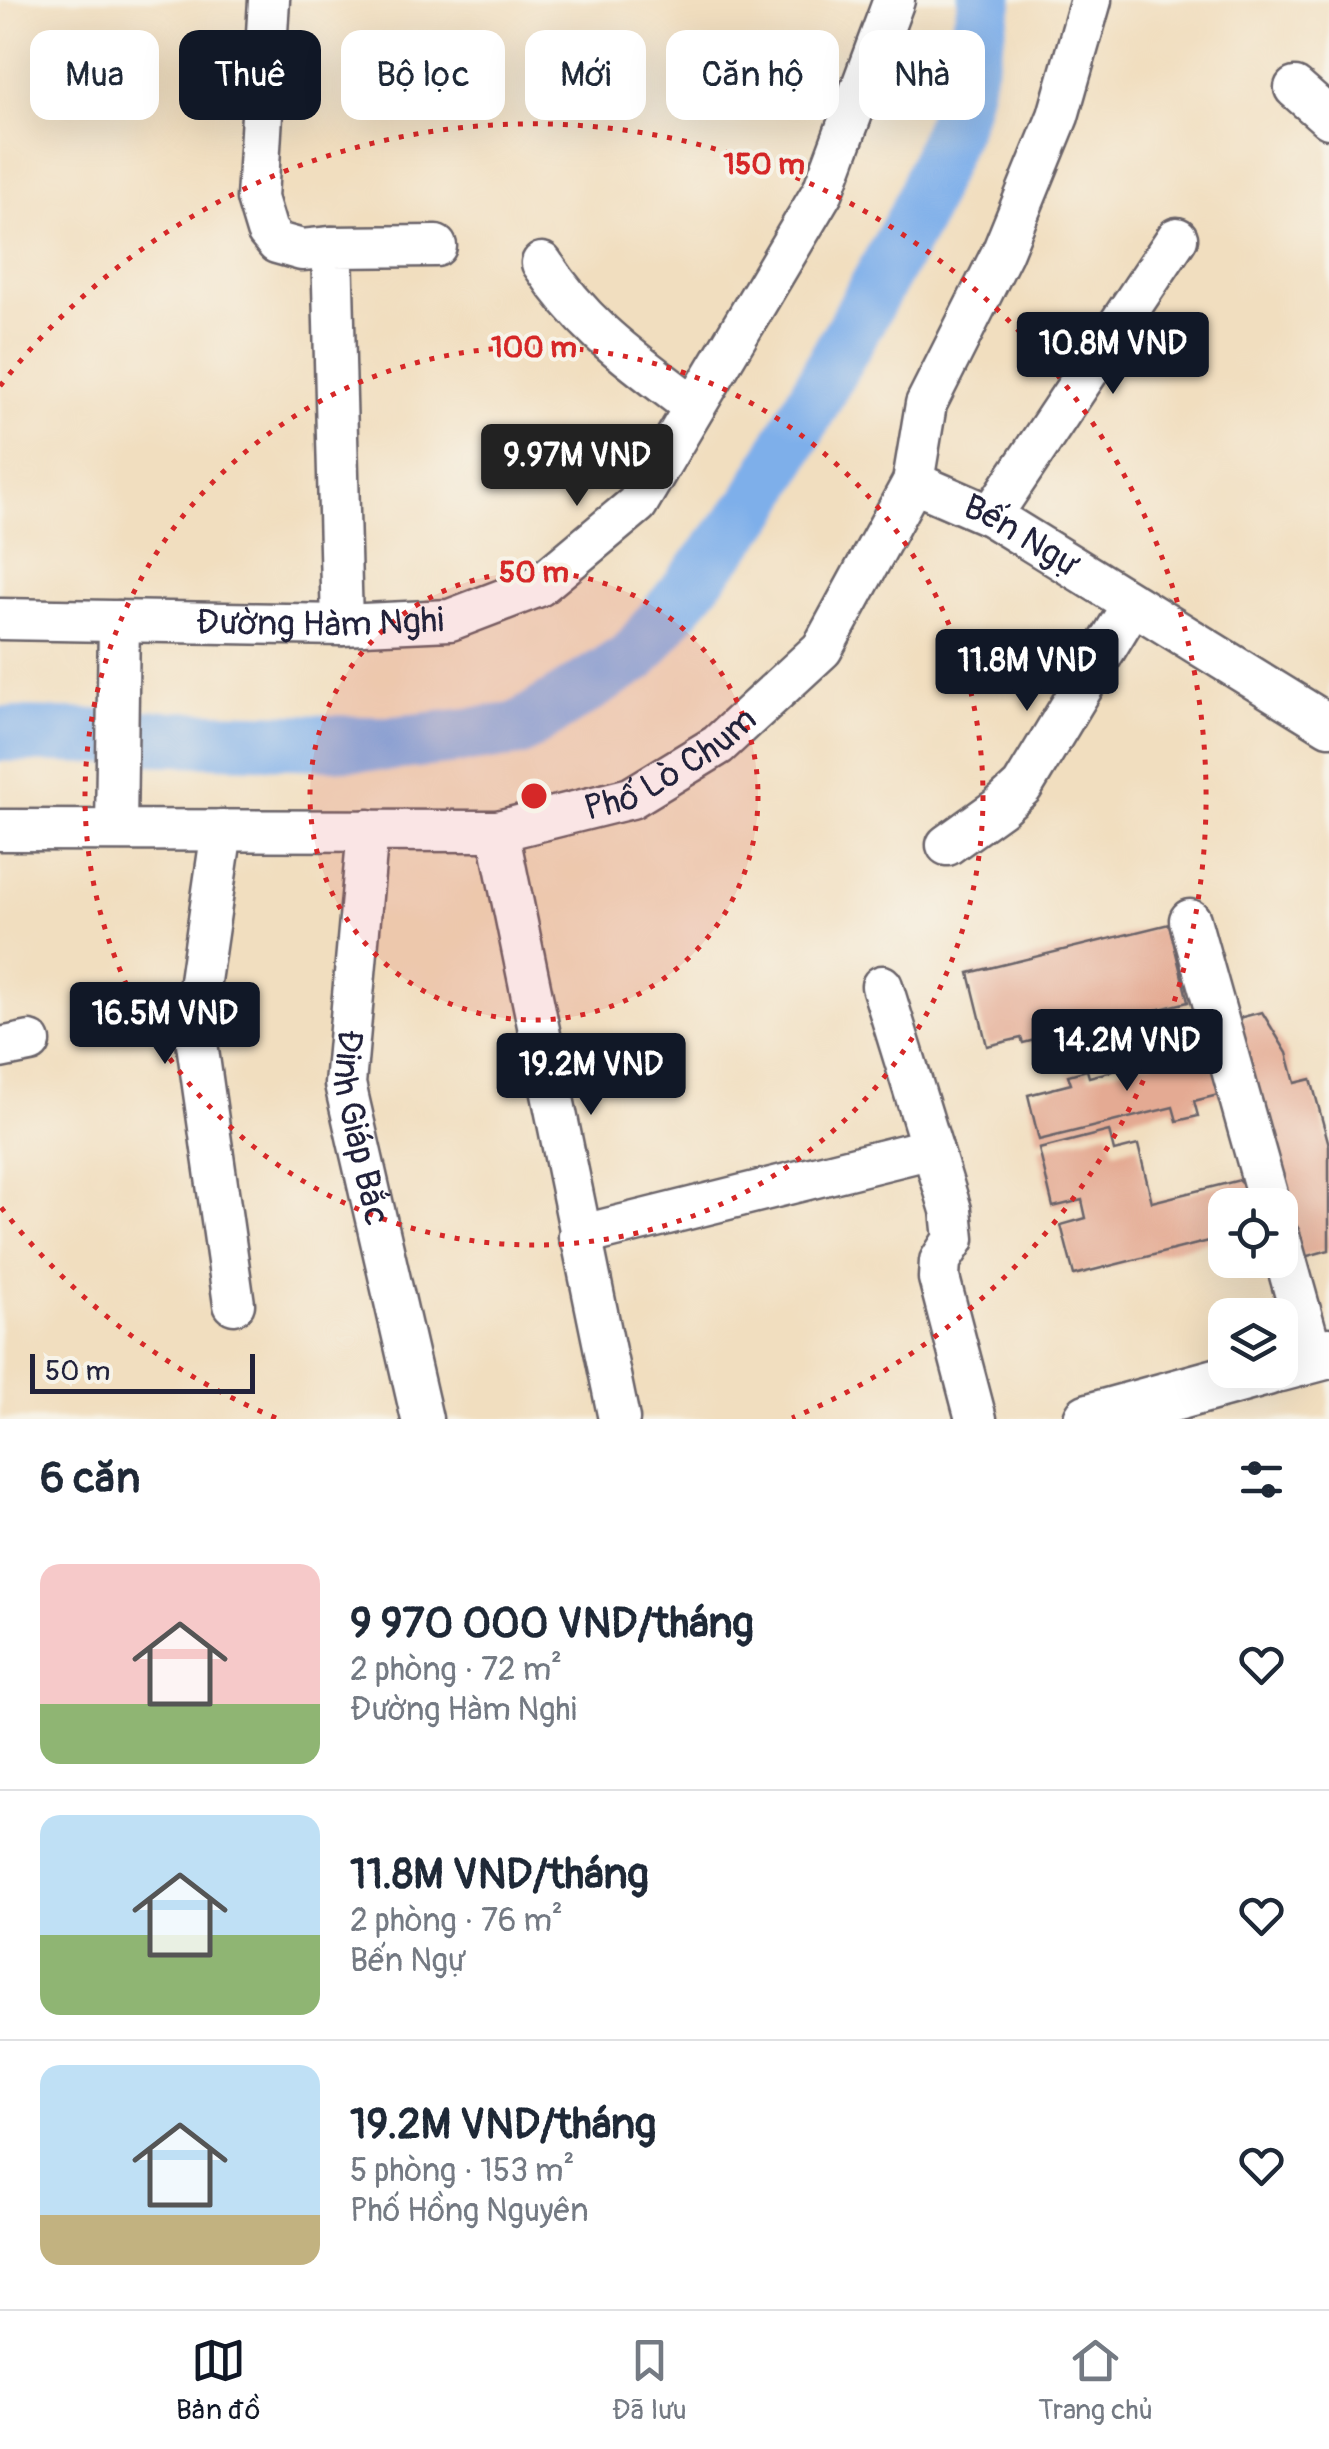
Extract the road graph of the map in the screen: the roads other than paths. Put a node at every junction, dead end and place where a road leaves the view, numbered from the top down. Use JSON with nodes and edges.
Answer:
{"nodes":[{"id":1,"x":269,"y":0,"type":"edge"},
{"id":2,"x":894,"y":0,"type":"edge"},
{"id":3,"x":1091,"y":0,"type":"edge"},
{"id":4,"x":1295,"y":88,"type":"dead end"},
{"id":5,"x":1329,"y":118,"type":"edge"},
{"id":6,"x":1178,"y":238,"type":"dead end"},
{"id":7,"x":436,"y":246,"type":"dead end"},
{"id":8,"x":332,"y":247,"type":"junction"},
{"id":9,"x":542,"y":264,"type":"dead end"},
{"id":10,"x":694,"y":407,"type":"junction"},
{"id":11,"x":913,"y":482,"type":"junction"},
{"id":12,"x":991,"y":516,"type":"junction"},
{"id":13,"x":1132,"y":605,"type":"junction"},
{"id":14,"x":0,"y":619,"type":"edge"},
{"id":15,"x":119,"y":621,"type":"junction"},
{"id":16,"x":342,"y":625,"type":"junction"},
{"id":17,"x":1329,"y":726,"type":"edge"},
{"id":18,"x":116,"y":829,"type":"junction"},
{"id":19,"x":0,"y":830,"type":"edge"},
{"id":20,"x":222,"y":830,"type":"junction"},
{"id":21,"x":368,"y":830,"type":"junction"},
{"id":22,"x":498,"y":831,"type":"junction"},
{"id":23,"x":947,"y":846,"type":"dead end"},
{"id":24,"x":1190,"y":920,"type":"dead end"},
{"id":25,"x":882,"y":986,"type":"dead end"},
{"id":26,"x":932,"y":1148,"type":"junction"},
{"id":27,"x":1265,"y":1188,"type":"edge"},
{"id":28,"x":579,"y":1236,"type":"junction"},
{"id":29,"x":234,"y":1304,"type":"dead end"},
{"id":30,"x":1208,"y":1388,"type":"edge"},
{"id":31,"x":1108,"y":1417,"type":"edge"},
{"id":32,"x":422,"y":1419,"type":"edge"},
{"id":33,"x":619,"y":1419,"type":"edge"},
{"id":34,"x":976,"y":1419,"type":"edge"}],
"edges":[{"from":1,"to":8,"type":"street"},
{"from":2,"to":10,"type":"street","name":"Đường Hàm Nghi"},
{"from":3,"to":11,"type":"street","name":"Phố Lò Chum"},
{"from":4,"to":5,"type":"street"},
{"from":6,"to":12,"type":"street"},
{"from":7,"to":8,"type":"street"},
{"from":8,"to":16,"type":"street"},
{"from":9,"to":10,"type":"street"},
{"from":10,"to":16,"type":"street","name":"Đường Hàm Nghi"},
{"from":11,"to":12,"type":"street","name":"Bến Ngự"},
{"from":11,"to":22,"type":"street","name":"Phố Lò Chum"},
{"from":12,"to":13,"type":"street","name":"Bến Ngự"},
{"from":13,"to":17,"type":"street","name":"Bến Ngự"},
{"from":13,"to":23,"type":"street"},
{"from":14,"to":15,"type":"street","name":"Đường Hàm Nghi"},
{"from":15,"to":16,"type":"street","name":"Đường Hàm Nghi"},
{"from":15,"to":18,"type":"street"},
{"from":18,"to":19,"type":"street","name":"Phố Lò Chum"},
{"from":18,"to":20,"type":"street","name":"Phố Lò Chum"},
{"from":20,"to":21,"type":"street","name":"Phố Lò Chum"},
{"from":20,"to":29,"type":"street"},
{"from":21,"to":22,"type":"street","name":"Phố Lò Chum"},
{"from":21,"to":32,"type":"street","name":"Đinh Giáp Bắc"},
{"from":22,"to":28,"type":"street"},
{"from":24,"to":27,"type":"street"},
{"from":25,"to":26,"type":"street"},
{"from":26,"to":28,"type":"street"},
{"from":26,"to":34,"type":"street"},
{"from":28,"to":33,"type":"street"},
{"from":30,"to":31,"type":"main road"}]}
